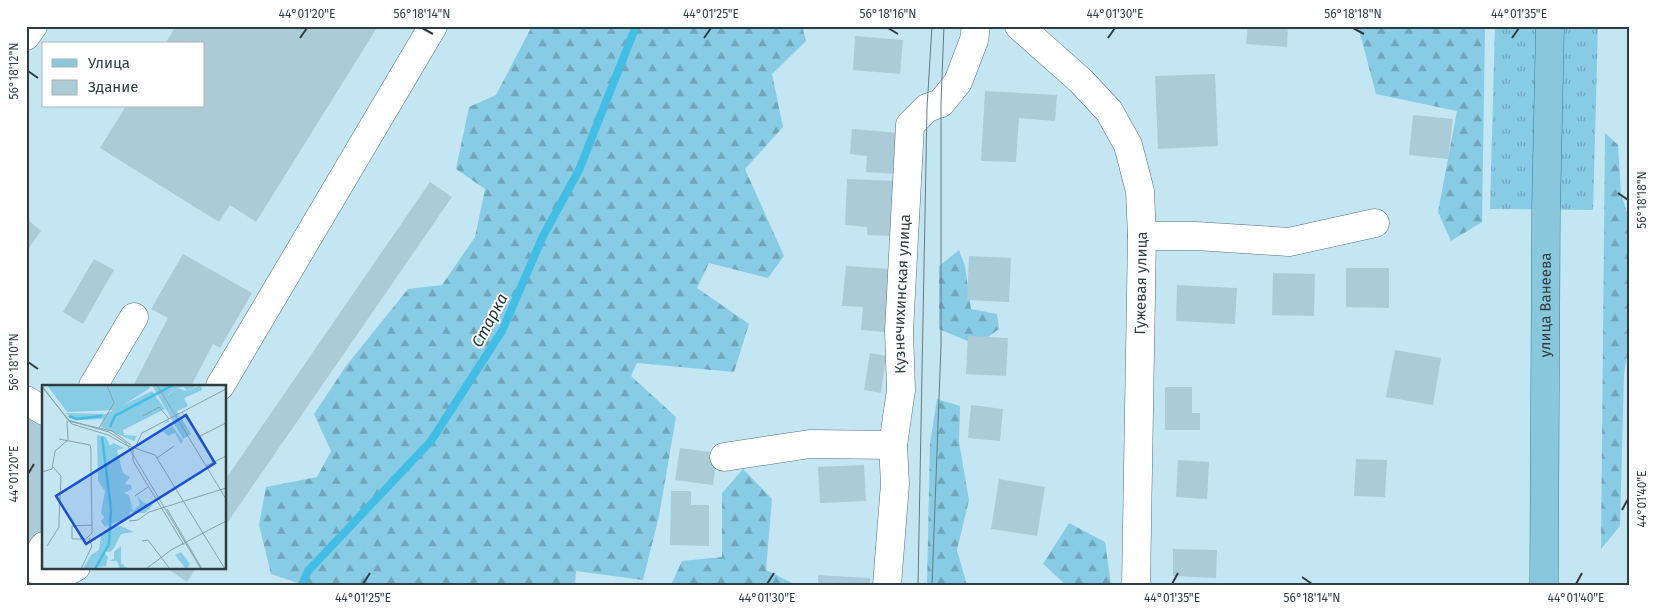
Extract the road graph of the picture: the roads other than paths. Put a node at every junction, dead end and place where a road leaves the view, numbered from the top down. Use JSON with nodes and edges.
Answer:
{"nodes":[{"id":1,"x":33,"y":26,"type":"edge"},
{"id":2,"x":433,"y":26,"type":"edge"},
{"id":3,"x":976,"y":26,"type":"edge"},
{"id":4,"x":1019,"y":26,"type":"edge"},
{"id":5,"x":1550,"y":26,"type":"edge"},
{"id":6,"x":26,"y":36,"type":"edge"},
{"id":7,"x":1375,"y":223,"type":"dead end"},
{"id":8,"x":1142,"y":236,"type":"junction"},
{"id":9,"x":134,"y":318,"type":"dead end"},
{"id":10,"x":93,"y":385,"type":"edge"},
{"id":11,"x":221,"y":385,"type":"edge"},
{"id":12,"x":26,"y":400,"type":"edge"},
{"id":13,"x":42,"y":410,"type":"edge"},
{"id":14,"x":893,"y":445,"type":"junction"},
{"id":15,"x":724,"y":457,"type":"dead end"},
{"id":16,"x":42,"y":549,"type":"edge"},
{"id":17,"x":28,"y":568,"type":"edge"},
{"id":18,"x":65,"y":576,"type":"edge"},
{"id":19,"x":1544,"y":584,"type":"edge"},
{"id":20,"x":887,"y":585,"type":"edge"},
{"id":21,"x":1136,"y":585,"type":"edge"},
{"id":22,"x":1548,"y":585,"type":"edge"}],
"edges":[{"from":1,"to":6,"type":"street"},
{"from":2,"to":11,"type":"street"},
{"from":3,"to":14,"type":"street","name":"Кузнечихинская улица"},
{"from":4,"to":8,"type":"street","name":"Гужевая улица"},
{"from":5,"to":19,"type":"main road","name":"улица Ванеева"},
{"from":7,"to":8,"type":"street"},
{"from":8,"to":21,"type":"street","name":"Гужевая улица"},
{"from":9,"to":10,"type":"street"},
{"from":12,"to":13,"type":"street"},
{"from":14,"to":15,"type":"street"},
{"from":14,"to":20,"type":"street","name":"Кузнечихинская улица"},
{"from":16,"to":17,"type":"street"},
{"from":17,"to":18,"type":"street"},
{"from":19,"to":22,"type":"street","name":"улица Ванеева"}]}
